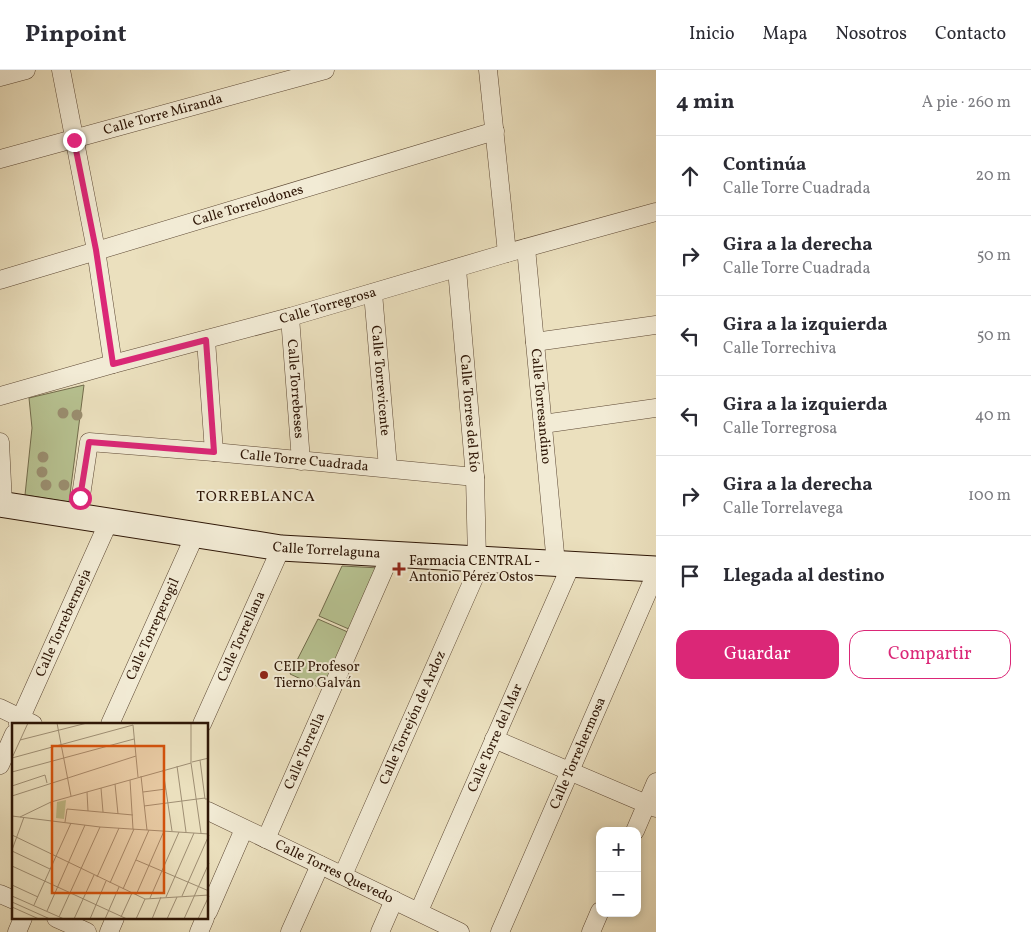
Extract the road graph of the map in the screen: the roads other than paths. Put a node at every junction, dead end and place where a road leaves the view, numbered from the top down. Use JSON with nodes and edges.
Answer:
{"nodes":[{"id":1,"x":26,"y":70,"type":"edge"},
{"id":2,"x":60,"y":70,"type":"edge"},
{"id":3,"x":326,"y":70,"type":"edge"},
{"id":4,"x":488,"y":70,"type":"edge"},
{"id":5,"x":0,"y":77,"type":"edge"},
{"id":6,"x":495,"y":131,"type":"junction"},
{"id":7,"x":74,"y":140,"type":"junction"},
{"id":8,"x":0,"y":159,"type":"edge"},
{"id":9,"x":656,"y":215,"type":"edge"},
{"id":10,"x":526,"y":248,"type":"junction"},
{"id":11,"x":96,"y":250,"type":"junction"},
{"id":12,"x":507,"y":253,"type":"junction"},
{"id":13,"x":457,"y":269,"type":"junction"},
{"id":14,"x":0,"y":280,"type":"edge"},
{"id":15,"x":373,"y":293,"type":"junction"},
{"id":16,"x":290,"y":317,"type":"junction"},
{"id":17,"x":656,"y":324,"type":"edge"},
{"id":18,"x":206,"y":340,"type":"junction"},
{"id":19,"x":535,"y":342,"type":"junction"},
{"id":20,"x":113,"y":364,"type":"junction"},
{"id":21,"x":0,"y":396,"type":"edge"},
{"id":22,"x":656,"y":408,"type":"edge"},
{"id":23,"x":543,"y":424,"type":"junction"},
{"id":24,"x":0,"y":442,"type":"edge"},
{"id":25,"x":214,"y":452,"type":"junction"},
{"id":26,"x":301,"y":461,"type":"junction"},
{"id":27,"x":388,"y":468,"type":"junction"},
{"id":28,"x":475,"y":476,"type":"junction"},
{"id":29,"x":1,"y":504,"type":"edge"},
{"id":30,"x":78,"y":516,"type":"junction"},
{"id":31,"x":109,"y":521,"type":"junction"},
{"id":32,"x":195,"y":535,"type":"junction"},
{"id":33,"x":281,"y":548,"type":"junction"},
{"id":34,"x":391,"y":554,"type":"junction"},
{"id":35,"x":480,"y":559,"type":"junction"},
{"id":36,"x":564,"y":564,"type":"junction"},
{"id":37,"x":656,"y":570,"type":"edge"},
{"id":38,"x":656,"y":574,"type":"edge"},
{"id":39,"x":0,"y":708,"type":"edge"},
{"id":40,"x":24,"y":722,"type":"edge"},
{"id":41,"x":110,"y":723,"type":"edge"},
{"id":42,"x":202,"y":723,"type":"edge"},
{"id":43,"x":12,"y":738,"type":"edge"},
{"id":44,"x":494,"y":739,"type":"junction"},
{"id":45,"x":0,"y":765,"type":"edge"},
{"id":46,"x":570,"y":771,"type":"junction"},
{"id":47,"x":656,"y":782,"type":"edge"},
{"id":48,"x":651,"y":806,"type":"edge"},
{"id":49,"x":209,"y":812,"type":"edge"},
{"id":50,"x":638,"y":827,"type":"edge"},
{"id":51,"x":244,"y":829,"type":"junction"},
{"id":52,"x":266,"y":839,"type":"junction"},
{"id":53,"x":320,"y":865,"type":"junction"},
{"id":54,"x":342,"y":875,"type":"junction"},
{"id":55,"x":0,"y":894,"type":"edge"},
{"id":56,"x":12,"y":899,"type":"edge"},
{"id":57,"x":394,"y":900,"type":"junction"},
{"id":58,"x":209,"y":910,"type":"edge"},
{"id":59,"x":419,"y":912,"type":"junction"},
{"id":60,"x":597,"y":917,"type":"edge"},
{"id":61,"x":22,"y":920,"type":"edge"},
{"id":62,"x":60,"y":920,"type":"edge"},
{"id":63,"x":114,"y":920,"type":"edge"},
{"id":64,"x":204,"y":920,"type":"edge"},
{"id":65,"x":17,"y":932,"type":"edge"},
{"id":66,"x":87,"y":932,"type":"edge"},
{"id":67,"x":109,"y":932,"type":"edge"},
{"id":68,"x":199,"y":932,"type":"edge"},
{"id":69,"x":290,"y":932,"type":"edge"},
{"id":70,"x":380,"y":932,"type":"edge"},
{"id":71,"x":460,"y":932,"type":"edge"},
{"id":72,"x":500,"y":932,"type":"edge"},
{"id":73,"x":591,"y":932,"type":"edge"}],
"edges":[{"from":1,"to":5,"type":"street"},
{"from":2,"to":7,"type":"street"},
{"from":3,"to":7,"type":"street","name":"Calle Torre Miranda"},
{"from":4,"to":6,"type":"street"},
{"from":6,"to":11,"type":"street","name":"Calle Torrelodones"},
{"from":6,"to":12,"type":"street"},
{"from":7,"to":8,"type":"street","name":"Calle Torre Miranda"},
{"from":7,"to":11,"type":"street"},
{"from":9,"to":10,"type":"street","name":"Calle Torregrosa"},
{"from":10,"to":12,"type":"street","name":"Calle Torregrosa"},
{"from":10,"to":19,"type":"street","name":"Calle Torresandino"},
{"from":11,"to":14,"type":"street","name":"Calle Torrelodones"},
{"from":11,"to":20,"type":"street"},
{"from":12,"to":13,"type":"street","name":"Calle Torregrosa"},
{"from":13,"to":15,"type":"street","name":"Calle Torregrosa"},
{"from":13,"to":28,"type":"street","name":"Calle Torres del Río"},
{"from":15,"to":16,"type":"street","name":"Calle Torregrosa"},
{"from":15,"to":27,"type":"street","name":"Calle Torrevicente"},
{"from":16,"to":18,"type":"street","name":"Calle Torregrosa"},
{"from":16,"to":26,"type":"street","name":"Calle Torrebeses"},
{"from":17,"to":19,"type":"street"},
{"from":18,"to":20,"type":"street","name":"Calle Torregrosa"},
{"from":18,"to":25,"type":"street"},
{"from":19,"to":23,"type":"street","name":"Calle Torresandino"},
{"from":20,"to":21,"type":"street","name":"Calle Torregrosa"},
{"from":22,"to":23,"type":"street"},
{"from":23,"to":36,"type":"street","name":"Calle Torresandino"},
{"from":24,"to":29,"type":"street"},
{"from":25,"to":26,"type":"street","name":"Calle Torre Cuadrada"},
{"from":25,"to":30,"type":"street","name":"Calle Torre Cuadrada"},
{"from":26,"to":27,"type":"street","name":"Calle Torre Cuadrada"},
{"from":27,"to":28,"type":"street","name":"Calle Torre Cuadrada"},
{"from":28,"to":35,"type":"street","name":"Calle Torres del Río"},
{"from":29,"to":30,"type":"street","name":"Calle Torrelaguna"},
{"from":30,"to":31,"type":"street","name":"Calle Torrelaguna"},
{"from":31,"to":32,"type":"street","name":"Calle Torrelaguna"},
{"from":31,"to":40,"type":"street","name":"Calle Torrebermeja"},
{"from":32,"to":33,"type":"street","name":"Calle Torrelaguna"},
{"from":32,"to":41,"type":"street","name":"Calle Torreperogil"},
{"from":33,"to":34,"type":"street","name":"Calle Torrelaguna"},
{"from":33,"to":42,"type":"street","name":"Calle Torrellana"},
{"from":34,"to":35,"type":"street","name":"Calle Torrelaguna"},
{"from":34,"to":52,"type":"street","name":"Calle Torrella"},
{"from":35,"to":36,"type":"street","name":"Calle Torrelaguna"},
{"from":35,"to":54,"type":"street","name":"Calle Torrejón de Ardoz"},
{"from":36,"to":37,"type":"street","name":"Calle Torrelaguna"},
{"from":36,"to":44,"type":"street","name":"Calle Torre del Mar"},
{"from":38,"to":46,"type":"street","name":"Calle Torrehermosa"},
{"from":39,"to":40,"type":"street"},
{"from":43,"to":45,"type":"street"},
{"from":44,"to":46,"type":"street"},
{"from":44,"to":59,"type":"street","name":"Calle Torre del Mar"},
{"from":46,"to":48,"type":"street"},
{"from":46,"to":72,"type":"street","name":"Calle Torrehermosa"},
{"from":47,"to":48,"type":"street"},
{"from":48,"to":50,"type":"street"},
{"from":49,"to":51,"type":"street","name":"Calle Torres Quevedo"},
{"from":51,"to":52,"type":"street","name":"Calle Torres Quevedo"},
{"from":51,"to":58,"type":"street"},
{"from":52,"to":53,"type":"street","name":"Calle Torres Quevedo"},
{"from":53,"to":54,"type":"street","name":"Calle Torres Quevedo"},
{"from":53,"to":69,"type":"street"},
{"from":54,"to":57,"type":"street","name":"Calle Torres Quevedo"},
{"from":55,"to":56,"type":"street"},
{"from":57,"to":59,"type":"street","name":"Calle Torres Quevedo"},
{"from":57,"to":70,"type":"street"},
{"from":59,"to":71,"type":"street","name":"Calle Torres Quevedo"},
{"from":60,"to":73,"type":"street"},
{"from":61,"to":65,"type":"street"},
{"from":62,"to":66,"type":"street"},
{"from":63,"to":67,"type":"street"},
{"from":64,"to":68,"type":"street"}]}
